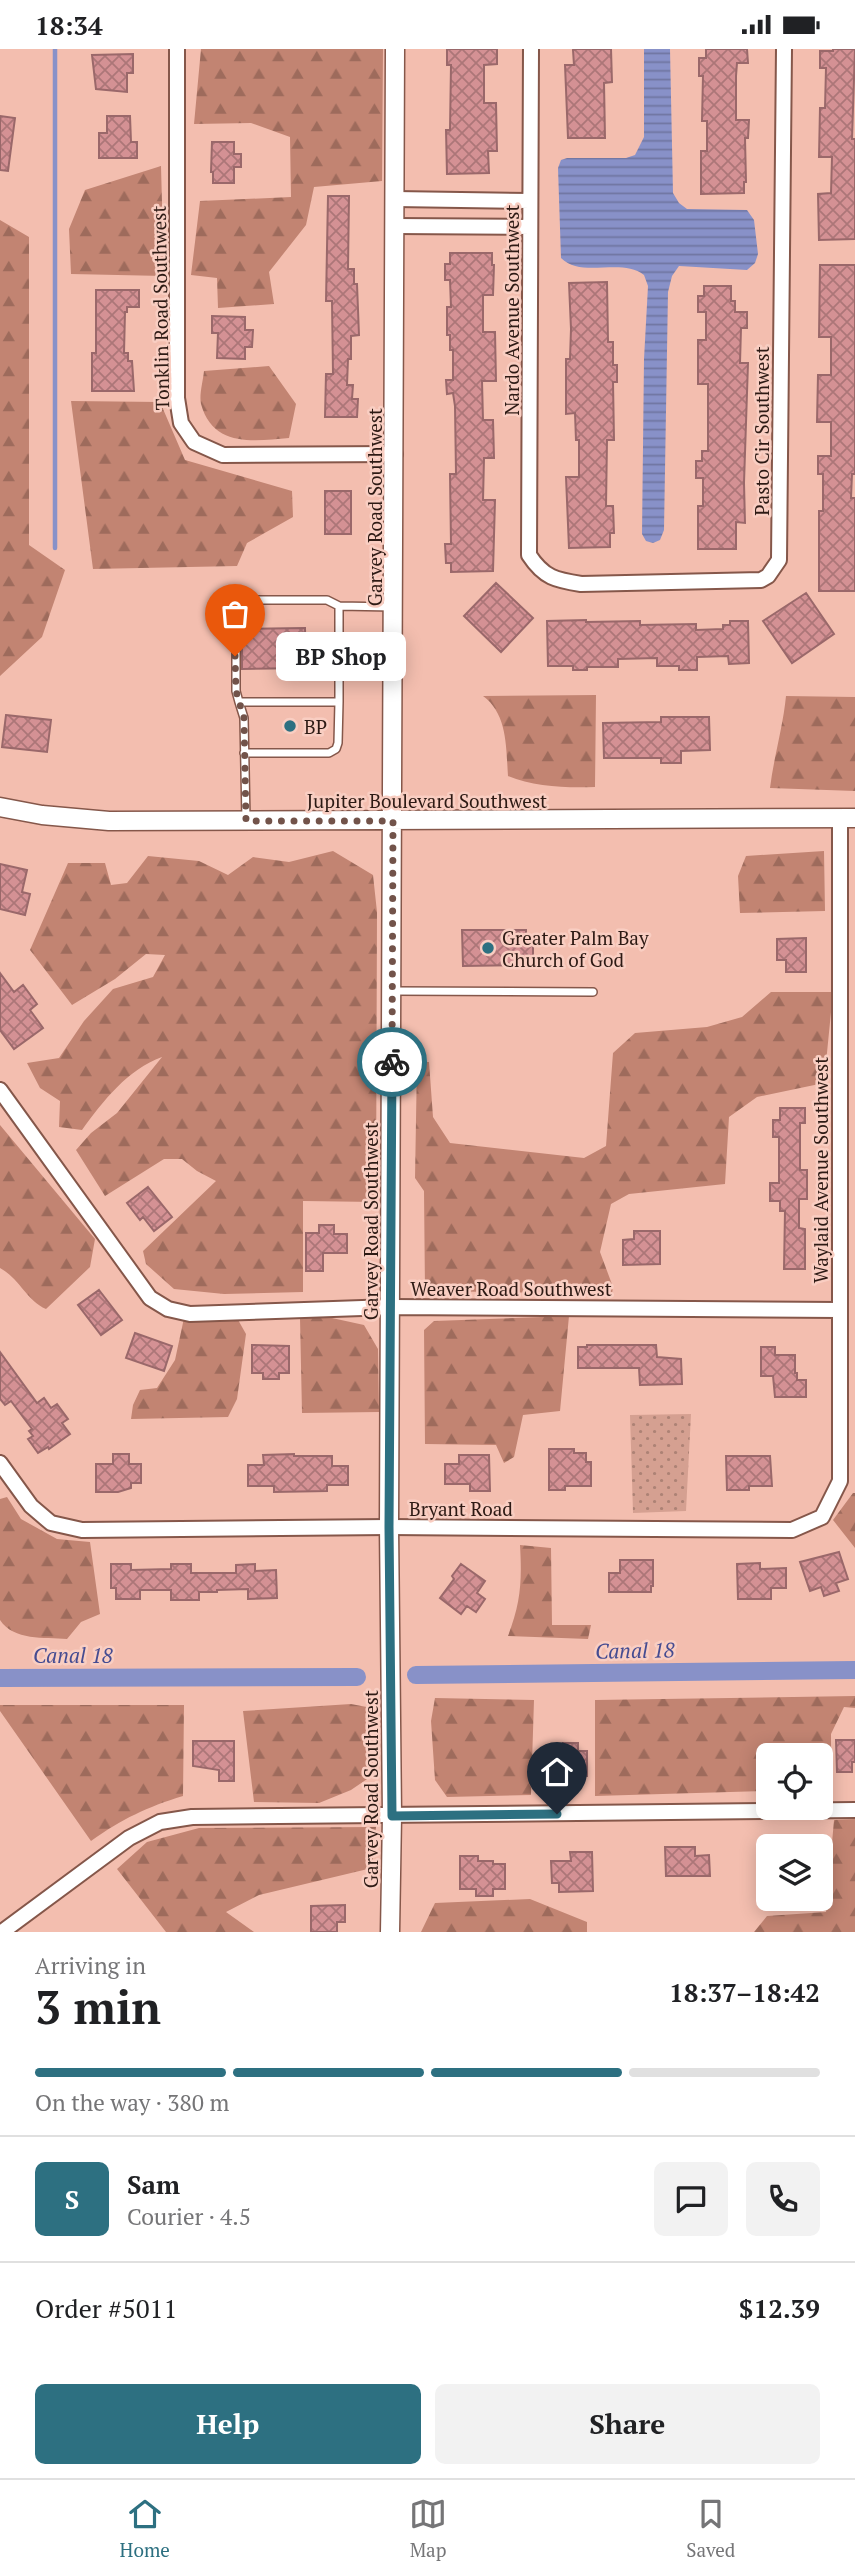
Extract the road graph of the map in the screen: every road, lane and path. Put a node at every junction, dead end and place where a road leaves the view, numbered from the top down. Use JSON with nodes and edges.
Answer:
{"nodes":[{"id":1,"x":177,"y":49,"type":"edge"},
{"id":2,"x":396,"y":49,"type":"edge"},
{"id":3,"x":531,"y":49,"type":"edge"},
{"id":4,"x":784,"y":49,"type":"edge"},
{"id":5,"x":396,"y":199,"type":"junction"},
{"id":6,"x":530,"y":201,"type":"junction"},
{"id":7,"x":396,"y":226,"type":"junction"},
{"id":8,"x":530,"y":227,"type":"junction"},
{"id":9,"x":395,"y":454,"type":"junction"},
{"id":10,"x":538,"y":569,"type":"joint"},
{"id":11,"x":339,"y":606,"type":"junction"},
{"id":12,"x":394,"y":607,"type":"junction"},
{"id":13,"x":239,"y":702,"type":"junction"},
{"id":14,"x":339,"y":702,"type":"junction"},
{"id":15,"x":244,"y":753,"type":"junction"},
{"id":16,"x":0,"y":807,"type":"edge"},
{"id":17,"x":848,"y":818,"type":"edge"},
{"id":18,"x":246,"y":821,"type":"junction"},
{"id":19,"x":393,"y":821,"type":"junction"},
{"id":20,"x":392,"y":991,"type":"junction"},
{"id":21,"x":593,"y":992,"type":"dead end"},
{"id":22,"x":0,"y":1090,"type":"edge"},
{"id":23,"x":391,"y":1307,"type":"junction"},
{"id":24,"x":839,"y":1310,"type":"junction"},
{"id":25,"x":0,"y":1463,"type":"edge"},
{"id":26,"x":822,"y":1517,"type":"joint"},
{"id":27,"x":389,"y":1527,"type":"junction"},
{"id":28,"x":855,"y":1810,"type":"edge"},
{"id":29,"x":392,"y":1816,"type":"junction"},
{"id":30,"x":2,"y":1932,"type":"edge"},
{"id":31,"x":390,"y":1932,"type":"edge"}],
"edges":[{"from":1,"to":9,"type":"street","name":"Tonklin Road Southwest"},
{"from":2,"to":5,"type":"street","name":"Garvey Road Southwest"},
{"from":3,"to":6,"type":"street","name":"Nardo Avenue Southwest"},
{"from":4,"to":10,"type":"street","name":"Pasto Cir Southwest"},
{"from":5,"to":6,"type":"street"},
{"from":5,"to":7,"type":"street","name":"Garvey Road Southwest"},
{"from":6,"to":8,"type":"street","name":"Nardo Avenue Southwest"},
{"from":7,"to":8,"type":"street"},
{"from":7,"to":9,"type":"street","name":"Garvey Road Southwest"},
{"from":8,"to":10,"type":"street","name":"Nardo Avenue Southwest"},
{"from":9,"to":12,"type":"street","name":"Garvey Road Southwest"},
{"from":11,"to":12,"type":"lane"},
{"from":11,"to":13,"type":"lane"},
{"from":11,"to":14,"type":"lane"},
{"from":12,"to":19,"type":"street","name":"Garvey Road Southwest"},
{"from":13,"to":14,"type":"lane"},
{"from":13,"to":15,"type":"lane"},
{"from":14,"to":15,"type":"lane"},
{"from":15,"to":18,"type":"lane"},
{"from":16,"to":18,"type":"street","name":"Jupiter Boulevard Southwest"},
{"from":17,"to":19,"type":"street","name":"Jupiter Boulevard Southwest"},
{"from":17,"to":24,"type":"street","name":"Waylaid Avenue Southwest"},
{"from":18,"to":19,"type":"street","name":"Jupiter Boulevard Southwest"},
{"from":19,"to":20,"type":"street","name":"Garvey Road Southwest"},
{"from":20,"to":21,"type":"lane"},
{"from":20,"to":23,"type":"street","name":"Garvey Road Southwest"},
{"from":22,"to":23,"type":"street","name":"Weaver Road Southwest"},
{"from":23,"to":24,"type":"street","name":"Weaver Road Southwest"},
{"from":23,"to":27,"type":"street","name":"Garvey Road Southwest"},
{"from":24,"to":26,"type":"street","name":"Waylaid Avenue Southwest"},
{"from":25,"to":27,"type":"street","name":"Bryant Road"},
{"from":26,"to":27,"type":"street","name":"Bryant Road"},
{"from":27,"to":29,"type":"street","name":"Garvey Road Southwest"},
{"from":28,"to":29,"type":"street"},
{"from":29,"to":30,"type":"street"},
{"from":29,"to":31,"type":"street","name":"Garvey Road Southwest"}]}
